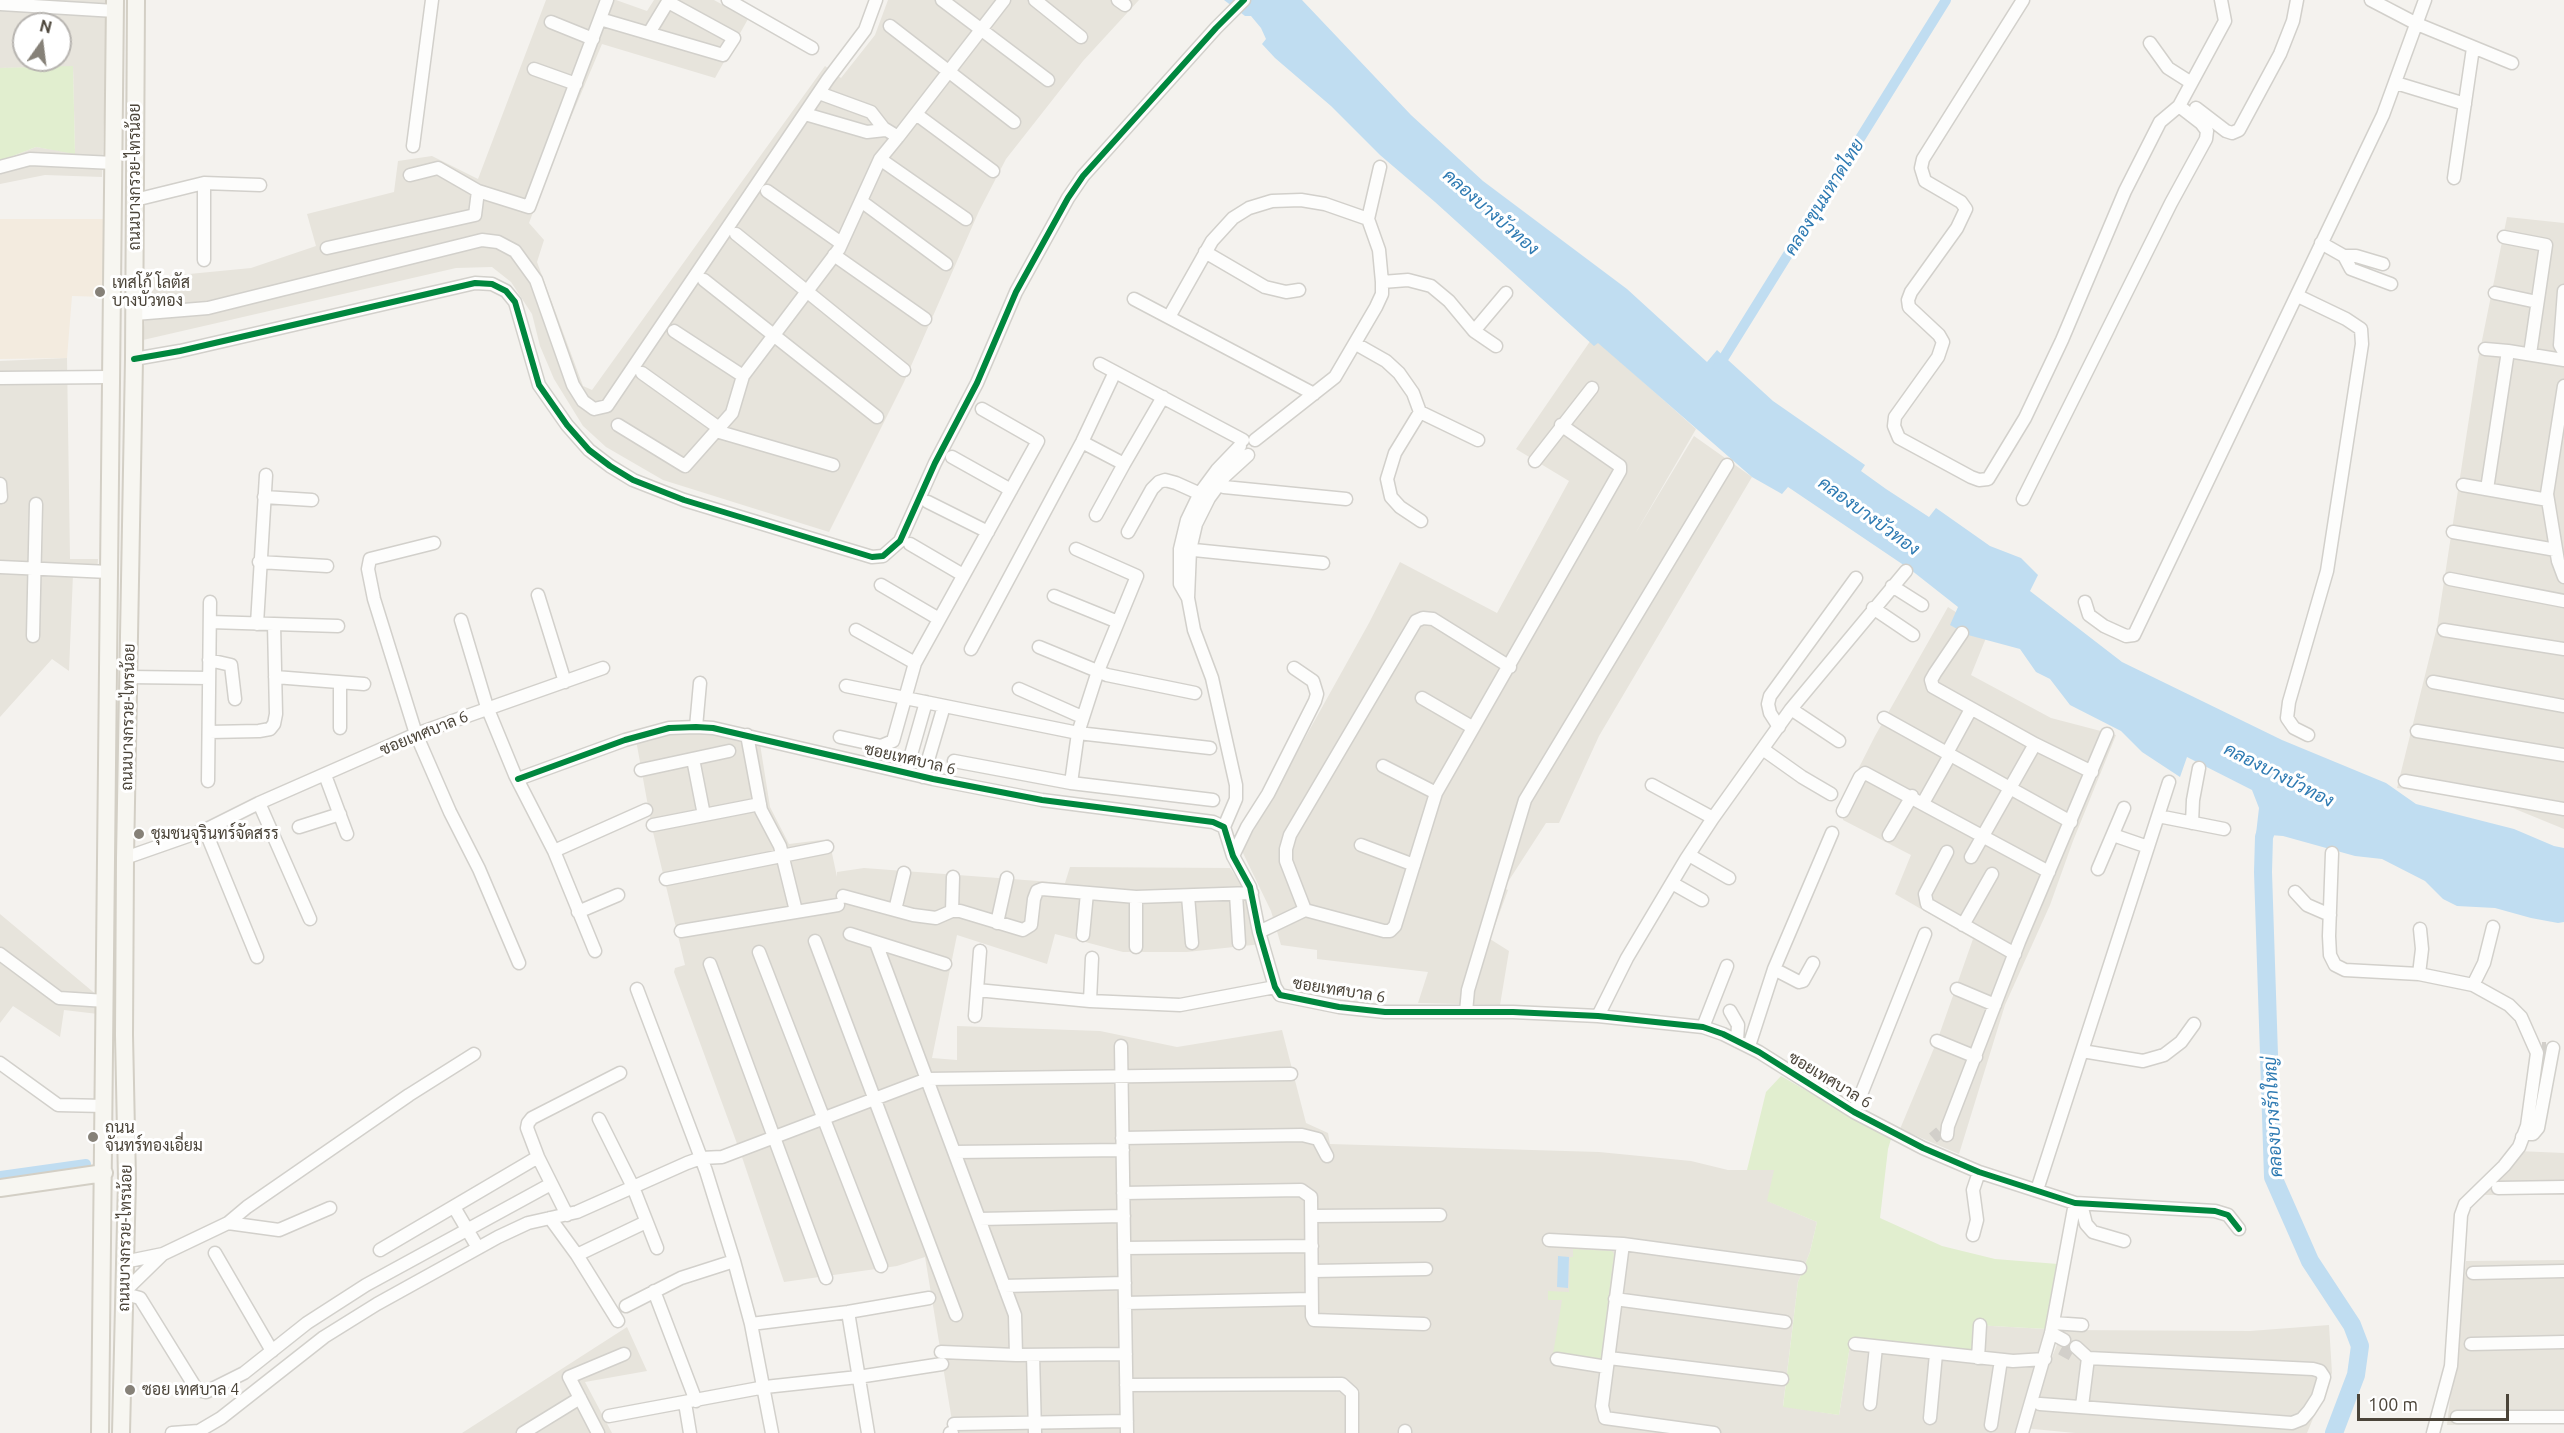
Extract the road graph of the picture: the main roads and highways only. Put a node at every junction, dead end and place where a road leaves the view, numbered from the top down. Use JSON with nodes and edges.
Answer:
{"nodes":[{"id":1,"x":136,"y":0,"type":"edge"},
{"id":2,"x":115,"y":5,"type":"edge"},
{"id":3,"x":105,"y":965,"type":"junction"},
{"id":4,"x":125,"y":965,"type":"junction"},
{"id":5,"x":104,"y":1173,"type":"junction"},
{"id":6,"x":0,"y":1188,"type":"edge"},
{"id":7,"x":100,"y":1433,"type":"edge"},
{"id":8,"x":121,"y":1433,"type":"edge"}],
"edges":[{"from":1,"to":4,"type":"main road","name":"ถนนบางกรวย-ไทรน้อย"},
{"from":2,"to":3,"type":"main road","name":"ถนนบางกรวย-ไทรน้อย"},
{"from":3,"to":4,"type":"main road"},
{"from":3,"to":5,"type":"main road","name":"ถนนบางกรวย-ไทรน้อย"},
{"from":4,"to":8,"type":"main road","name":"ถนนบางกรวย-ไทรน้อย"},
{"from":5,"to":6,"type":"main road"},
{"from":5,"to":7,"type":"main road","name":"ถนนบางกรวย-ไทรน้อย"}]}
